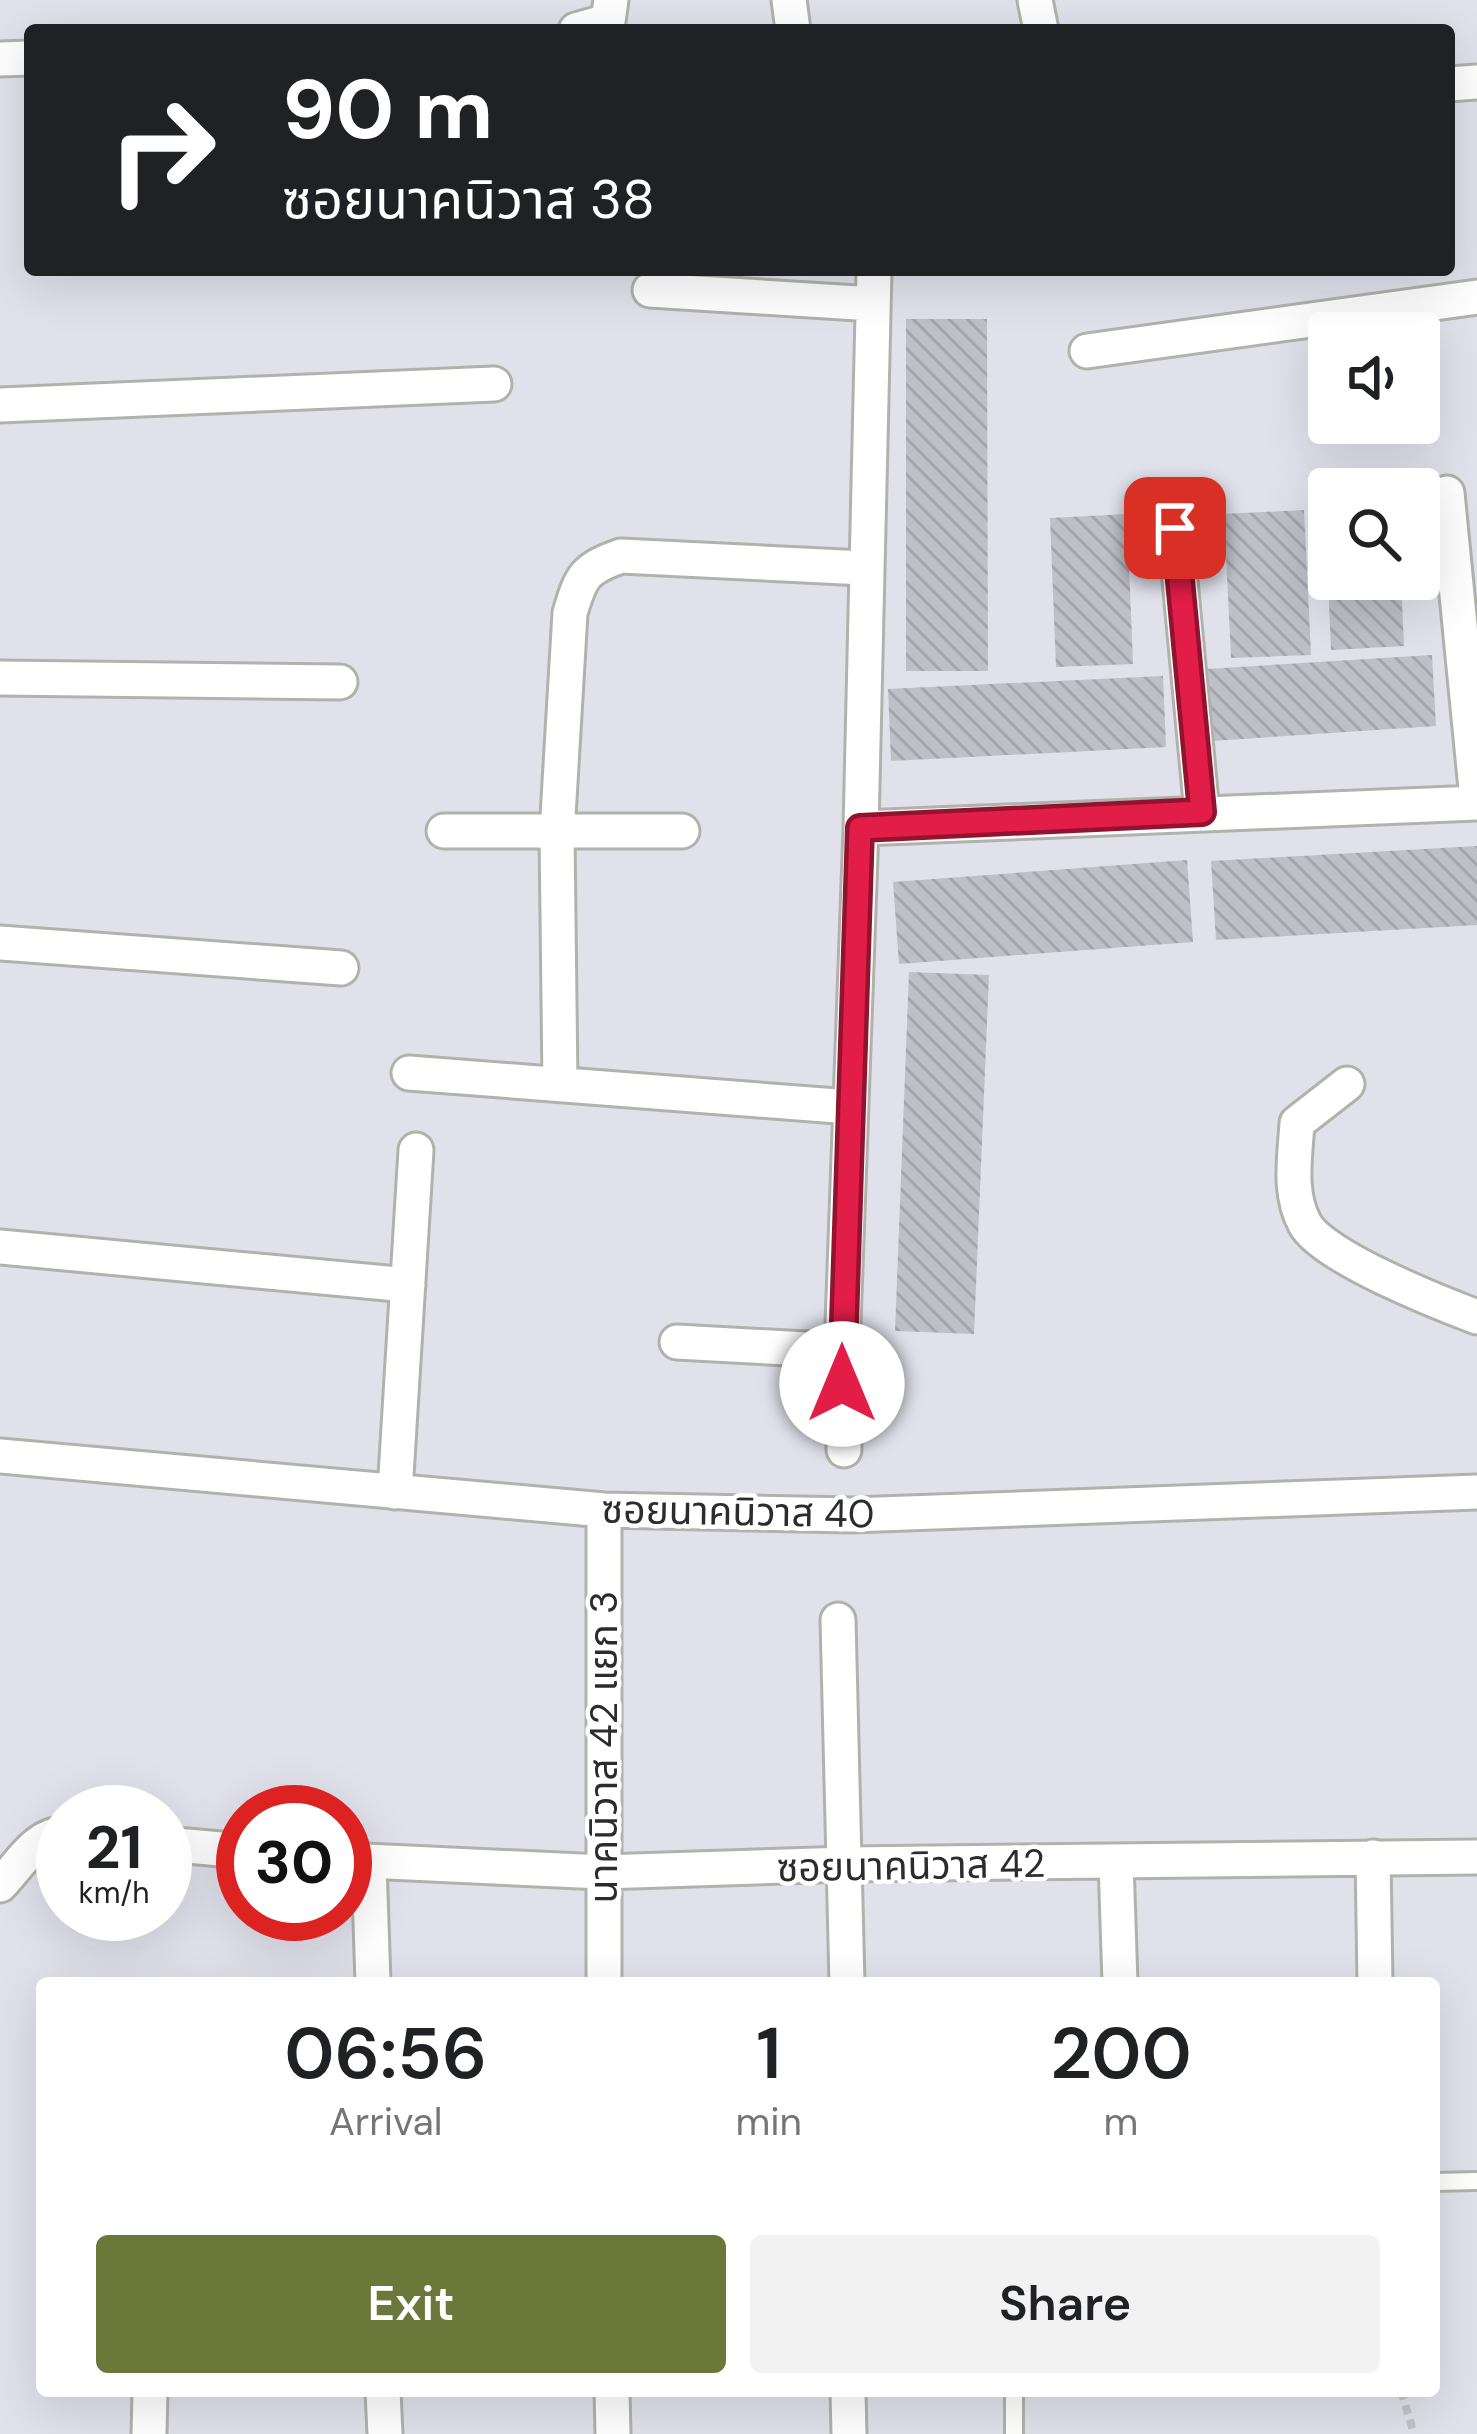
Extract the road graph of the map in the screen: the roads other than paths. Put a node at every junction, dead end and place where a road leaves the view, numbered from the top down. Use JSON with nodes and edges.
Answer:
{"nodes":[{"id":1,"x":610,"y":0,"type":"edge"},
{"id":2,"x":595,"y":24,"type":"edge"},
{"id":3,"x":873,"y":287,"type":"edge"},
{"id":4,"x":650,"y":290,"type":"dead end"},
{"id":5,"x":1477,"y":297,"type":"edge"},
{"id":6,"x":1087,"y":351,"type":"dead end"},
{"id":7,"x":494,"y":384,"type":"dead end"},
{"id":8,"x":0,"y":405,"type":"edge"},
{"id":9,"x":1447,"y":493,"type":"dead end"},
{"id":10,"x":1175,"y":528,"type":"dead end"},
{"id":11,"x":864,"y":568,"type":"junction"},
{"id":12,"x":0,"y":678,"type":"edge"},
{"id":13,"x":340,"y":682,"type":"dead end"},
{"id":14,"x":1477,"y":801,"type":"edge"},
{"id":15,"x":1202,"y":812,"type":"junction"},
{"id":16,"x":860,"y":828,"type":"junction"},
{"id":17,"x":444,"y":831,"type":"dead end"},
{"id":18,"x":682,"y":831,"type":"dead end"},
{"id":19,"x":557,"y":833,"type":"junction"},
{"id":20,"x":0,"y":943,"type":"edge"},
{"id":21,"x":341,"y":968,"type":"dead end"},
{"id":22,"x":409,"y":1073,"type":"dead end"},
{"id":23,"x":560,"y":1084,"type":"junction"},
{"id":24,"x":1347,"y":1084,"type":"dead end"},
{"id":25,"x":850,"y":1107,"type":"junction"},
{"id":26,"x":416,"y":1150,"type":"dead end"},
{"id":27,"x":0,"y":1247,"type":"edge"},
{"id":28,"x":408,"y":1285,"type":"junction"},
{"id":29,"x":1477,"y":1317,"type":"edge"},
{"id":30,"x":677,"y":1342,"type":"dead end"},
{"id":31,"x":842,"y":1352,"type":"junction"},
{"id":32,"x":844,"y":1450,"type":"dead end"},
{"id":33,"x":0,"y":1456,"type":"edge"},
{"id":34,"x":394,"y":1492,"type":"junction"},
{"id":35,"x":1477,"y":1492,"type":"edge"},
{"id":36,"x":604,"y":1510,"type":"junction"},
{"id":37,"x":838,"y":1620,"type":"dead end"},
{"id":38,"x":36,"y":1845,"type":"edge"},
{"id":39,"x":1373,"y":1857,"type":"junction"},
{"id":40,"x":1477,"y":1857,"type":"edge"},
{"id":41,"x":1116,"y":1862,"type":"junction"},
{"id":42,"x":372,"y":1863,"type":"edge"},
{"id":43,"x":847,"y":1864,"type":"junction"},
{"id":44,"x":602,"y":1872,"type":"junction"},
{"id":45,"x":0,"y":1885,"type":"edge"},
{"id":46,"x":368,"y":1941,"type":"edge"},
{"id":47,"x":373,"y":1977,"type":"edge"},
{"id":48,"x":604,"y":1977,"type":"edge"},
{"id":49,"x":847,"y":1977,"type":"edge"},
{"id":50,"x":1120,"y":1977,"type":"edge"},
{"id":51,"x":1375,"y":1977,"type":"edge"},
{"id":52,"x":1477,"y":2181,"type":"edge"},
{"id":53,"x":1440,"y":2182,"type":"edge"},
{"id":54,"x":149,"y":2397,"type":"edge"},
{"id":55,"x":383,"y":2397,"type":"edge"},
{"id":56,"x":612,"y":2397,"type":"edge"},
{"id":57,"x":848,"y":2397,"type":"edge"},
{"id":58,"x":1014,"y":2397,"type":"edge"},
{"id":59,"x":149,"y":2434,"type":"edge"},
{"id":60,"x":385,"y":2434,"type":"edge"},
{"id":61,"x":614,"y":2434,"type":"edge"},
{"id":62,"x":848,"y":2434,"type":"edge"},
{"id":63,"x":1014,"y":2434,"type":"edge"}],
"edges":[{"from":1,"to":2,"type":"street"},
{"from":3,"to":4,"type":"street"},
{"from":3,"to":11,"type":"street"},
{"from":5,"to":6,"type":"street"},
{"from":7,"to":8,"type":"street"},
{"from":9,"to":14,"type":"street"},
{"from":10,"to":15,"type":"street"},
{"from":11,"to":16,"type":"street"},
{"from":11,"to":19,"type":"street"},
{"from":12,"to":13,"type":"street"},
{"from":14,"to":15,"type":"street"},
{"from":15,"to":16,"type":"street"},
{"from":16,"to":25,"type":"street"},
{"from":17,"to":19,"type":"street"},
{"from":18,"to":19,"type":"street"},
{"from":19,"to":23,"type":"street"},
{"from":20,"to":21,"type":"street"},
{"from":22,"to":23,"type":"street"},
{"from":23,"to":25,"type":"street"},
{"from":24,"to":29,"type":"street"},
{"from":25,"to":31,"type":"street"},
{"from":26,"to":28,"type":"street"},
{"from":27,"to":28,"type":"street"},
{"from":28,"to":34,"type":"street"},
{"from":30,"to":31,"type":"street"},
{"from":31,"to":32,"type":"street"},
{"from":33,"to":34,"type":"street","name":"ซอยนาคนิวาส 40"},
{"from":34,"to":36,"type":"street","name":"ซอยนาคนิวาส 40"},
{"from":35,"to":36,"type":"street","name":"ซอยนาคนิวาส 40"},
{"from":36,"to":44,"type":"street","name":"นาคนิวาส 42 แยก 3"},
{"from":37,"to":43,"type":"street"},
{"from":38,"to":45,"type":"street"},
{"from":39,"to":40,"type":"street","name":"ซอยนาคนิวาส 42"},
{"from":39,"to":41,"type":"street","name":"ซอยนาคนิวาส 42"},
{"from":39,"to":51,"type":"street"},
{"from":41,"to":43,"type":"street","name":"ซอยนาคนิวาส 42"},
{"from":41,"to":50,"type":"street"},
{"from":42,"to":44,"type":"street","name":"ซอยนาคนิวาส 42"},
{"from":43,"to":44,"type":"street","name":"ซอยนาคนิวาส 42"},
{"from":43,"to":49,"type":"street"},
{"from":44,"to":48,"type":"street","name":"นาคนิวาส 42 แยก 3"},
{"from":46,"to":47,"type":"street"},
{"from":52,"to":53,"type":"lane"},
{"from":54,"to":59,"type":"street"},
{"from":55,"to":60,"type":"street"},
{"from":56,"to":61,"type":"street"},
{"from":57,"to":62,"type":"street"},
{"from":58,"to":63,"type":"lane"}]}
